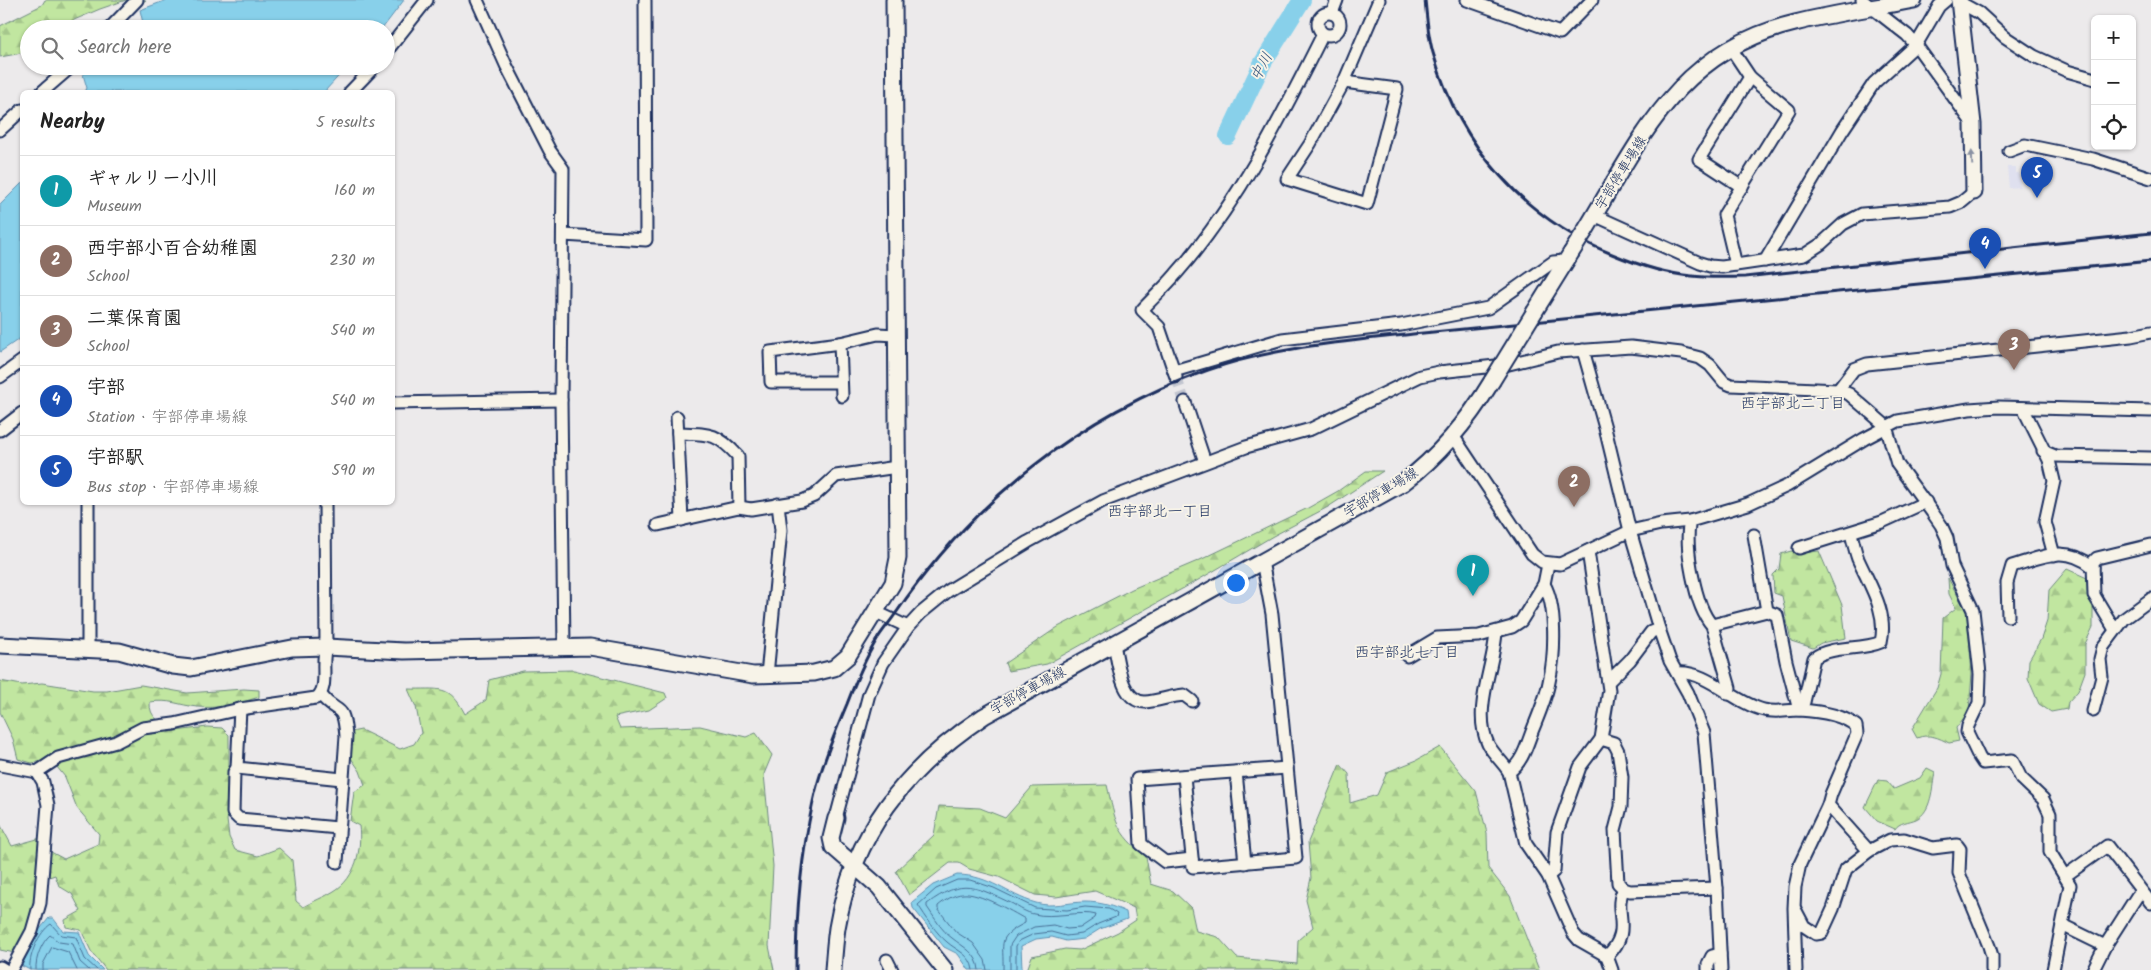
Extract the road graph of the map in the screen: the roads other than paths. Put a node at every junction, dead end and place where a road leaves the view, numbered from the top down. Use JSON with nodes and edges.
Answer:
{"nodes":[{"id":1,"x":137,"y":0,"type":"edge"},
{"id":2,"x":427,"y":0,"type":"edge"},
{"id":3,"x":477,"y":0,"type":"edge"},
{"id":4,"x":645,"y":0,"type":"edge"},
{"id":5,"x":894,"y":0,"type":"edge"},
{"id":6,"x":1337,"y":0,"type":"edge"},
{"id":7,"x":1379,"y":0,"type":"edge"},
{"id":8,"x":1467,"y":0,"type":"edge"},
{"id":9,"x":1592,"y":0,"type":"edge"},
{"id":10,"x":1914,"y":0,"type":"edge"},
{"id":11,"x":1955,"y":1,"type":"edge"},
{"id":12,"x":1888,"y":2,"type":"edge"},
{"id":13,"x":1868,"y":4,"type":"edge"},
{"id":14,"x":118,"y":20,"type":"edge"},
{"id":15,"x":395,"y":41,"type":"edge"},
{"id":16,"x":1916,"y":45,"type":"junction"},
{"id":17,"x":1730,"y":47,"type":"junction"},
{"id":18,"x":62,"y":75,"type":"edge"},
{"id":19,"x":366,"y":75,"type":"edge"},
{"id":20,"x":1750,"y":77,"type":"junction"},
{"id":21,"x":2091,"y":78,"type":"edge"},
{"id":22,"x":1344,"y":82,"type":"junction"},
{"id":23,"x":44,"y":90,"type":"edge"},
{"id":24,"x":352,"y":90,"type":"edge"},
{"id":25,"x":20,"y":112,"type":"edge"},
{"id":26,"x":1972,"y":124,"type":"junction"},
{"id":27,"x":0,"y":130,"type":"edge"},
{"id":28,"x":2009,"y":151,"type":"dead end"},
{"id":29,"x":2151,"y":178,"type":"edge"},
{"id":30,"x":1742,"y":186,"type":"junction"},
{"id":31,"x":1974,"y":192,"type":"joint"},
{"id":32,"x":1594,"y":215,"type":"junction"},
{"id":33,"x":563,"y":235,"type":"junction"},
{"id":34,"x":1569,"y":257,"type":"junction"},
{"id":35,"x":1765,"y":261,"type":"junction"},
{"id":36,"x":1736,"y":265,"type":"junction"},
{"id":37,"x":2151,"y":332,"type":"edge"},
{"id":38,"x":896,"y":335,"type":"junction"},
{"id":39,"x":840,"y":343,"type":"junction"},
{"id":40,"x":1583,"y":350,"type":"junction"},
{"id":41,"x":20,"y":362,"type":"edge"},
{"id":42,"x":0,"y":377,"type":"edge"},
{"id":43,"x":841,"y":382,"type":"junction"},
{"id":44,"x":1838,"y":390,"type":"junction"},
{"id":45,"x":842,"y":396,"type":"dead end"},
{"id":46,"x":561,"y":400,"type":"junction"},
{"id":47,"x":1185,"y":402,"type":"tunnel mouth"},
{"id":48,"x":395,"y":403,"type":"edge"},
{"id":49,"x":2023,"y":408,"type":"junction"},
{"id":50,"x":2151,"y":411,"type":"edge"},
{"id":51,"x":20,"y":414,"type":"edge"},
{"id":52,"x":677,"y":417,"type":"dead end"},
{"id":53,"x":1886,"y":426,"type":"junction"},
{"id":54,"x":0,"y":430,"type":"edge"},
{"id":55,"x":678,"y":433,"type":"junction"},
{"id":56,"x":1454,"y":437,"type":"junction"},
{"id":57,"x":2043,"y":451,"type":"junction"},
{"id":58,"x":2151,"y":458,"type":"edge"},
{"id":59,"x":1205,"y":462,"type":"junction"},
{"id":60,"x":897,"y":467,"type":"junction"},
{"id":61,"x":1926,"y":502,"type":"junction"},
{"id":62,"x":778,"y":504,"type":"junction"},
{"id":63,"x":88,"y":505,"type":"edge"},
{"id":64,"x":325,"y":505,"type":"edge"},
{"id":65,"x":739,"y":507,"type":"junction"},
{"id":66,"x":682,"y":520,"type":"junction"},
{"id":67,"x":1690,"y":520,"type":"junction"},
{"id":68,"x":658,"y":525,"type":"dead end"},
{"id":69,"x":1630,"y":532,"type":"junction"},
{"id":70,"x":1850,"y":533,"type":"junction"},
{"id":71,"x":1754,"y":535,"type":"dead end"},
{"id":72,"x":2151,"y":545,"type":"edge"},
{"id":73,"x":1799,"y":548,"type":"dead end"},
{"id":74,"x":1588,"y":551,"type":"junction"},
{"id":75,"x":2054,"y":555,"type":"junction"},
{"id":76,"x":1262,"y":562,"type":"junction"},
{"id":77,"x":1548,"y":564,"type":"junction"},
{"id":78,"x":2093,"y":567,"type":"junction"},
{"id":79,"x":1544,"y":584,"type":"junction"},
{"id":80,"x":2151,"y":599,"type":"edge"},
{"id":81,"x":1767,"y":611,"type":"junction"},
{"id":82,"x":876,"y":612,"type":"junction"},
{"id":83,"x":2008,"y":616,"type":"dead end"},
{"id":84,"x":1712,"y":626,"type":"junction"},
{"id":85,"x":908,"y":627,"type":"junction"},
{"id":86,"x":1659,"y":629,"type":"junction"},
{"id":87,"x":2115,"y":630,"type":"junction"},
{"id":88,"x":1496,"y":632,"type":"junction"},
{"id":89,"x":1114,"y":644,"type":"junction"},
{"id":90,"x":0,"y":645,"type":"edge"},
{"id":91,"x":326,"y":647,"type":"junction"},
{"id":92,"x":564,"y":648,"type":"junction"},
{"id":93,"x":88,"y":650,"type":"junction"},
{"id":94,"x":1407,"y":656,"type":"dead end"},
{"id":95,"x":1677,"y":673,"type":"junction"},
{"id":96,"x":767,"y":675,"type":"junction"},
{"id":97,"x":1609,"y":680,"type":"junction"},
{"id":98,"x":1728,"y":694,"type":"junction"},
{"id":99,"x":321,"y":695,"type":"junction"},
{"id":100,"x":1192,"y":701,"type":"dead end"},
{"id":101,"x":240,"y":709,"type":"junction"},
{"id":102,"x":1799,"y":710,"type":"junction"},
{"id":103,"x":2093,"y":711,"type":"dead end"},
{"id":104,"x":1601,"y":739,"type":"junction"},
{"id":105,"x":0,"y":765,"type":"edge"},
{"id":106,"x":237,"y":768,"type":"junction"},
{"id":107,"x":1287,"y":768,"type":"junction"},
{"id":108,"x":37,"y":772,"type":"junction"},
{"id":109,"x":1236,"y":772,"type":"junction"},
{"id":110,"x":1509,"y":772,"type":"junction"},
{"id":111,"x":1184,"y":776,"type":"junction"},
{"id":112,"x":342,"y":779,"type":"junction"},
{"id":113,"x":1828,"y":806,"type":"junction"},
{"id":114,"x":836,"y":818,"type":"joint"},
{"id":115,"x":338,"y":828,"type":"junction"},
{"id":116,"x":1869,"y":851,"type":"junction"},
{"id":117,"x":1192,"y":859,"type":"junction"},
{"id":118,"x":337,"y":862,"type":"dead end"},
{"id":119,"x":1245,"y":863,"type":"junction"},
{"id":120,"x":855,"y":866,"type":"junction"},
{"id":121,"x":1548,"y":876,"type":"junction"},
{"id":122,"x":2065,"y":876,"type":"junction"},
{"id":123,"x":1717,"y":888,"type":"junction"},
{"id":124,"x":1624,"y":889,"type":"junction"},
{"id":125,"x":2141,"y":893,"type":"junction"},
{"id":126,"x":2151,"y":903,"type":"edge"},
{"id":127,"x":1794,"y":908,"type":"junction"},
{"id":128,"x":2062,"y":925,"type":"junction"},
{"id":129,"x":2105,"y":946,"type":"junction"},
{"id":130,"x":1720,"y":954,"type":"junction"},
{"id":131,"x":1607,"y":956,"type":"junction"},
{"id":132,"x":0,"y":967,"type":"edge"},
{"id":133,"x":5,"y":970,"type":"edge"},
{"id":134,"x":11,"y":970,"type":"edge"},
{"id":135,"x":832,"y":970,"type":"edge"},
{"id":136,"x":944,"y":970,"type":"edge"},
{"id":137,"x":1612,"y":970,"type":"edge"},
{"id":138,"x":1708,"y":970,"type":"edge"},
{"id":139,"x":1721,"y":970,"type":"edge"},
{"id":140,"x":1796,"y":970,"type":"edge"},
{"id":141,"x":1992,"y":970,"type":"edge"},
{"id":142,"x":2052,"y":970,"type":"edge"},
{"id":143,"x":2093,"y":970,"type":"edge"}],
"edges":[{"from":1,"to":14,"type":"street"},
{"from":2,"to":15,"type":"street"},
{"from":3,"to":33,"type":"street"},
{"from":4,"to":33,"type":"street"},
{"from":5,"to":38,"type":"street"},
{"from":6,"to":34,"type":"street"},
{"from":7,"to":22,"type":"street"},
{"from":8,"to":9,"type":"street"},
{"from":10,"to":12,"type":"street","name":"宇部停車場線"},
{"from":11,"to":16,"type":"street"},
{"from":11,"to":21,"type":"street"},
{"from":11,"to":26,"type":"street"},
{"from":12,"to":13,"type":"street","name":"宇部停車場線"},
{"from":13,"to":16,"type":"street"},
{"from":13,"to":17,"type":"street","name":"宇部停車場線"},
{"from":16,"to":26,"type":"street"},
{"from":16,"to":35,"type":"street"},
{"from":17,"to":20,"type":"street"},
{"from":17,"to":32,"type":"street","name":"宇部停車場線"},
{"from":18,"to":23,"type":"street"},
{"from":19,"to":24,"type":"street"},
{"from":20,"to":30,"type":"street"},
{"from":20,"to":30,"type":"street"},
{"from":22,"to":22,"type":"street"},
{"from":25,"to":27,"type":"street"},
{"from":31,"to":26,"type":"street","one_way":true},
{"from":28,"to":29,"type":"street"},
{"from":30,"to":36,"type":"street"},
{"from":31,"to":35,"type":"street"},
{"from":32,"to":34,"type":"street","name":"宇部停車場線","bridge":true},
{"from":32,"to":36,"type":"street"},
{"from":33,"to":46,"type":"street"},
{"from":34,"to":56,"type":"street","name":"宇部停車場線","bridge":true},
{"from":35,"to":36,"type":"street"},
{"from":37,"to":44,"type":"street"},
{"from":38,"to":39,"type":"street"},
{"from":38,"to":60,"type":"street"},
{"from":39,"to":43,"type":"street"},
{"from":39,"to":43,"type":"street"},
{"from":40,"to":44,"type":"street"},
{"from":40,"to":59,"type":"street"},
{"from":40,"to":69,"type":"street"},
{"from":41,"to":42,"type":"street"},
{"from":43,"to":45,"type":"street"},
{"from":44,"to":53,"type":"street"},
{"from":46,"to":48,"type":"street"},
{"from":46,"to":92,"type":"street"},
{"from":47,"to":59,"type":"street"},
{"from":49,"to":50,"type":"street"},
{"from":49,"to":53,"type":"street"},
{"from":49,"to":57,"type":"street"},
{"from":51,"to":54,"type":"street"},
{"from":52,"to":55,"type":"street"},
{"from":53,"to":61,"type":"street"},
{"from":53,"to":67,"type":"street"},
{"from":55,"to":65,"type":"street"},
{"from":55,"to":66,"type":"street"},
{"from":56,"to":76,"type":"street","name":"宇部停車場線"},
{"from":56,"to":77,"type":"street"},
{"from":57,"to":58,"type":"street"},
{"from":57,"to":75,"type":"street"},
{"from":59,"to":85,"type":"street"},
{"from":60,"to":62,"type":"street"},
{"from":60,"to":82,"type":"street"},
{"from":61,"to":70,"type":"street"},
{"from":61,"to":122,"type":"street"},
{"from":62,"to":65,"type":"street"},
{"from":62,"to":96,"type":"street"},
{"from":63,"to":93,"type":"street"},
{"from":64,"to":91,"type":"street"},
{"from":65,"to":66,"type":"street"},
{"from":66,"to":68,"type":"street"},
{"from":67,"to":69,"type":"street"},
{"from":67,"to":84,"type":"street"},
{"from":69,"to":74,"type":"street"},
{"from":69,"to":86,"type":"street"},
{"from":70,"to":73,"type":"street"},
{"from":70,"to":102,"type":"street"},
{"from":71,"to":81,"type":"street"},
{"from":72,"to":78,"type":"street"},
{"from":74,"to":77,"type":"street"},
{"from":74,"to":97,"type":"street"},
{"from":75,"to":78,"type":"street"},
{"from":75,"to":83,"type":"street"},
{"from":76,"to":89,"type":"street","name":"宇部停車場線"},
{"from":76,"to":107,"type":"street"},
{"from":77,"to":79,"type":"street"},
{"from":78,"to":87,"type":"street"},
{"from":79,"to":88,"type":"street"},
{"from":79,"to":110,"type":"street"},
{"from":80,"to":87,"type":"street"},
{"from":81,"to":84,"type":"street"},
{"from":81,"to":102,"type":"street"},
{"from":82,"to":85,"type":"street"},
{"from":82,"to":96,"type":"street"},
{"from":84,"to":98,"type":"street"},
{"from":85,"to":114,"type":"street"},
{"from":86,"to":95,"type":"street"},
{"from":86,"to":97,"type":"street"},
{"from":87,"to":103,"type":"street"},
{"from":88,"to":94,"type":"street"},
{"from":88,"to":110,"type":"street"},
{"from":89,"to":100,"type":"street"},
{"from":89,"to":120,"type":"street","name":"宇部停車場線"},
{"from":90,"to":93,"type":"street"},
{"from":91,"to":92,"type":"street"},
{"from":91,"to":93,"type":"street"},
{"from":91,"to":99,"type":"street"},
{"from":92,"to":96,"type":"street"},
{"from":95,"to":98,"type":"street"},
{"from":95,"to":123,"type":"street"},
{"from":97,"to":104,"type":"street"},
{"from":98,"to":102,"type":"street"},
{"from":99,"to":101,"type":"street"},
{"from":99,"to":112,"type":"street"},
{"from":101,"to":106,"type":"street"},
{"from":101,"to":108,"type":"street"},
{"from":102,"to":113,"type":"street"},
{"from":104,"to":121,"type":"street"},
{"from":104,"to":124,"type":"street"},
{"from":105,"to":108,"type":"street"},
{"from":106,"to":112,"type":"street"},
{"from":106,"to":115,"type":"street"},
{"from":107,"to":109,"type":"street"},
{"from":107,"to":119,"type":"street"},
{"from":108,"to":134,"type":"street"},
{"from":109,"to":111,"type":"street"},
{"from":109,"to":119,"type":"street"},
{"from":110,"to":121,"type":"street"},
{"from":111,"to":117,"type":"street"},
{"from":111,"to":117,"type":"street"},
{"from":112,"to":115,"type":"street"},
{"from":113,"to":116,"type":"street"},
{"from":113,"to":127,"type":"street"},
{"from":114,"to":120,"type":"street"},
{"from":115,"to":118,"type":"street"},
{"from":116,"to":127,"type":"street"},
{"from":116,"to":141,"type":"street"},
{"from":117,"to":119,"type":"street"},
{"from":120,"to":135,"type":"street","name":"宇部停車場線"},
{"from":120,"to":136,"type":"street"},
{"from":121,"to":131,"type":"street"},
{"from":122,"to":125,"type":"street"},
{"from":122,"to":128,"type":"street"},
{"from":123,"to":124,"type":"street"},
{"from":123,"to":130,"type":"street"},
{"from":124,"to":131,"type":"street"},
{"from":125,"to":126,"type":"street"},
{"from":125,"to":129,"type":"street"},
{"from":127,"to":140,"type":"street"},
{"from":128,"to":129,"type":"street"},
{"from":128,"to":142,"type":"street"},
{"from":129,"to":143,"type":"street"},
{"from":130,"to":138,"type":"street"},
{"from":130,"to":139,"type":"street"},
{"from":131,"to":137,"type":"street"},
{"from":132,"to":133,"type":"street"}]}
